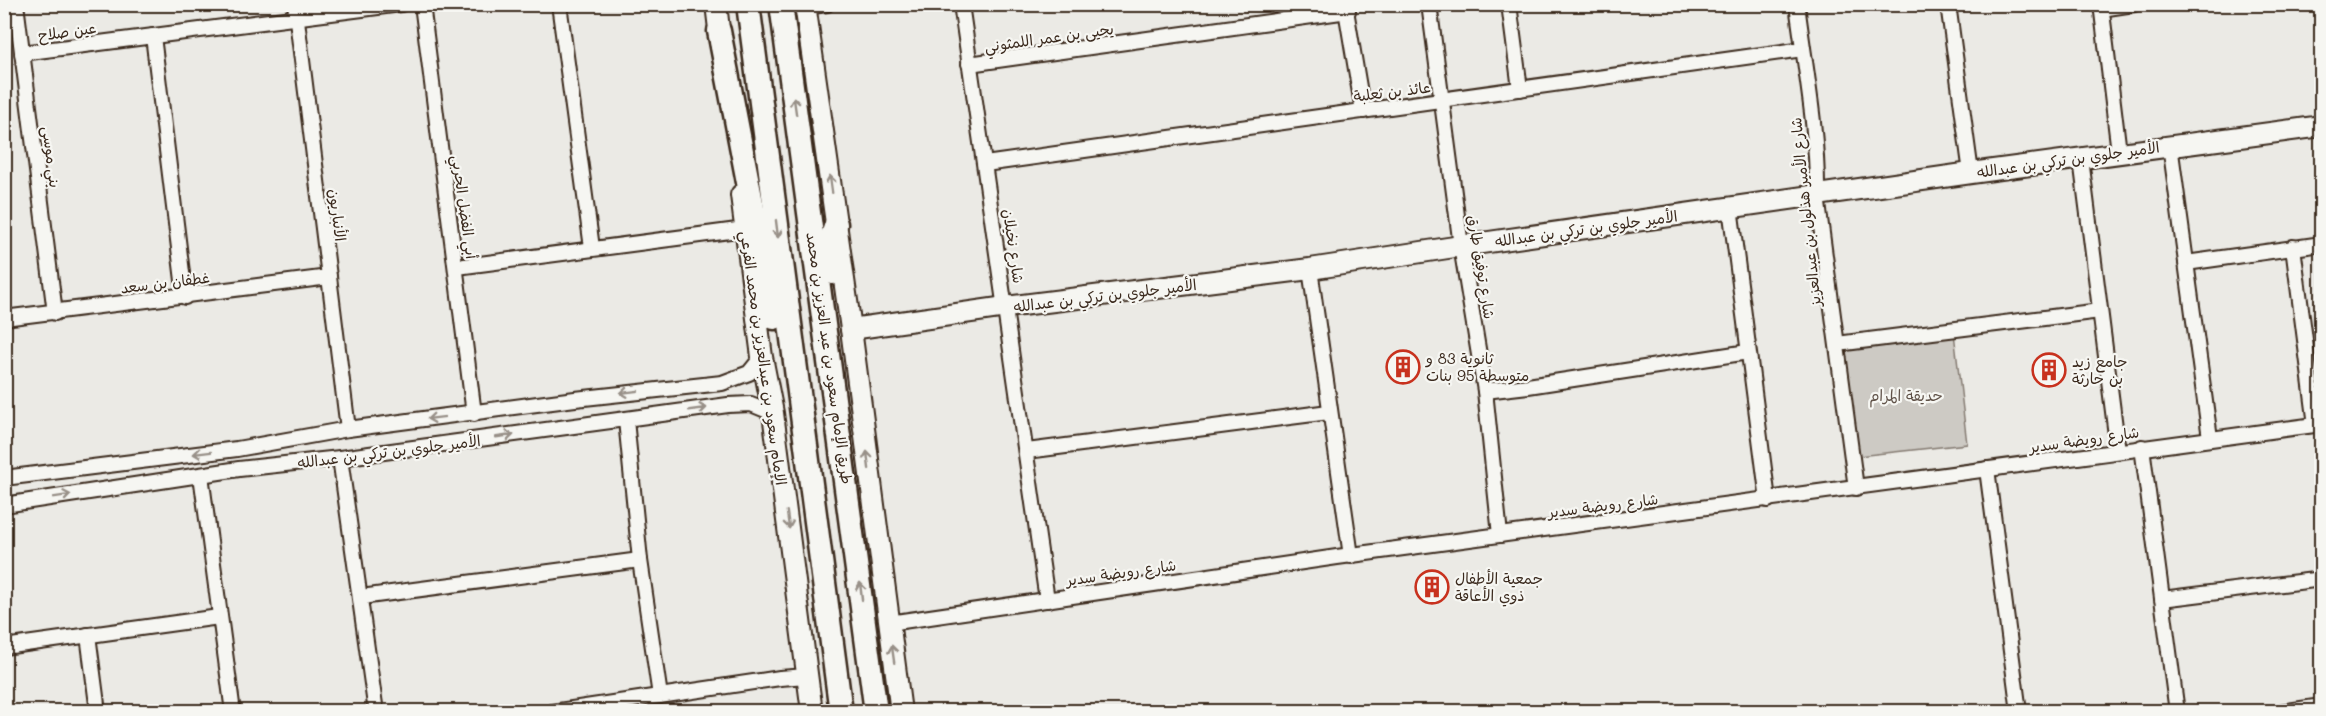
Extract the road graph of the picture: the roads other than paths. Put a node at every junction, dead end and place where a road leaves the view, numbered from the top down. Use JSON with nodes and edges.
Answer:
{"nodes":[{"id":1,"x":16,"y":4,"type":"edge"},
{"id":2,"x":401,"y":4,"type":"edge"},
{"id":3,"x":422,"y":4,"type":"edge"},
{"id":4,"x":559,"y":4,"type":"edge"},
{"id":5,"x":716,"y":4,"type":"edge"},
{"id":6,"x":748,"y":4,"type":"edge"},
{"id":7,"x":781,"y":4,"type":"edge"},
{"id":8,"x":826,"y":4,"type":"edge"},
{"id":9,"x":961,"y":4,"type":"edge"},
{"id":10,"x":1429,"y":4,"type":"edge"},
{"id":11,"x":1509,"y":4,"type":"edge"},
{"id":12,"x":1797,"y":4,"type":"edge"},
{"id":13,"x":1948,"y":4,"type":"edge"},
{"id":14,"x":2134,"y":4,"type":"edge"},
{"id":15,"x":805,"y":6,"type":"edge"},
{"id":16,"x":2101,"y":7,"type":"edge"},
{"id":17,"x":1347,"y":8,"type":"edge"},
{"id":18,"x":296,"y":11,"type":"edge"},
{"id":19,"x":719,"y":31,"type":"junction"},
{"id":20,"x":153,"y":36,"type":"junction"},
{"id":21,"x":1803,"y":49,"type":"junction"},
{"id":22,"x":22,"y":53,"type":"junction"},
{"id":23,"x":969,"y":64,"type":"junction"},
{"id":24,"x":1520,"y":89,"type":"junction"},
{"id":25,"x":1441,"y":101,"type":"junction"},
{"id":26,"x":1363,"y":111,"type":"junction"},
{"id":27,"x":2322,"y":126,"type":"edge"},
{"id":28,"x":2170,"y":145,"type":"junction"},
{"id":29,"x":2119,"y":152,"type":"junction"},
{"id":30,"x":2081,"y":159,"type":"junction"},
{"id":31,"x":985,"y":164,"type":"junction"},
{"id":32,"x":1971,"y":173,"type":"junction"},
{"id":33,"x":1817,"y":196,"type":"junction"},
{"id":34,"x":1731,"y":207,"type":"junction"},
{"id":35,"x":836,"y":225,"type":"junction"},
{"id":36,"x":745,"y":229,"type":"junction"},
{"id":37,"x":2322,"y":244,"type":"edge"},
{"id":38,"x":1461,"y":246,"type":"junction"},
{"id":39,"x":2293,"y":247,"type":"junction"},
{"id":40,"x":592,"y":248,"type":"junction"},
{"id":41,"x":2186,"y":262,"type":"junction"},
{"id":42,"x":457,"y":267,"type":"junction"},
{"id":43,"x":1310,"y":269,"type":"junction"},
{"id":44,"x":329,"y":277,"type":"junction"},
{"id":45,"x":185,"y":297,"type":"junction"},
{"id":46,"x":1006,"y":307,"type":"junction"},
{"id":47,"x":2100,"y":311,"type":"junction"},
{"id":48,"x":55,"y":313,"type":"junction"},
{"id":49,"x":4,"y":318,"type":"edge"},
{"id":50,"x":851,"y":328,"type":"junction"},
{"id":51,"x":1837,"y":344,"type":"junction"},
{"id":52,"x":1748,"y":352,"type":"junction"},
{"id":53,"x":762,"y":357,"type":"junction"},
{"id":54,"x":722,"y":383,"type":"junction"},
{"id":55,"x":1485,"y":391,"type":"junction"},
{"id":56,"x":728,"y":405,"type":"junction"},
{"id":57,"x":1329,"y":412,"type":"junction"},
{"id":58,"x":773,"y":413,"type":"junction"},
{"id":59,"x":474,"y":414,"type":"junction"},
{"id":60,"x":626,"y":420,"type":"junction"},
{"id":61,"x":2319,"y":425,"type":"edge"},
{"id":62,"x":348,"y":429,"type":"junction"},
{"id":63,"x":840,"y":435,"type":"junction"},
{"id":64,"x":2210,"y":438,"type":"junction"},
{"id":65,"x":257,"y":445,"type":"junction"},
{"id":66,"x":2142,"y":447,"type":"junction"},
{"id":67,"x":237,"y":448,"type":"junction"},
{"id":68,"x":1027,"y":451,"type":"junction"},
{"id":69,"x":2118,"y":451,"type":"junction"},
{"id":70,"x":340,"y":458,"type":"junction"},
{"id":71,"x":259,"y":467,"type":"junction"},
{"id":72,"x":239,"y":469,"type":"junction"},
{"id":73,"x":1987,"y":469,"type":"junction"},
{"id":74,"x":201,"y":474,"type":"junction"},
{"id":75,"x":4,"y":478,"type":"edge"},
{"id":76,"x":1856,"y":488,"type":"junction"},
{"id":77,"x":1768,"y":500,"type":"junction"},
{"id":78,"x":4,"y":505,"type":"edge"},
{"id":79,"x":1500,"y":536,"type":"junction"},
{"id":80,"x":817,"y":541,"type":"junction"},
{"id":81,"x":1351,"y":556,"type":"junction"},
{"id":82,"x":640,"y":560,"type":"junction"},
{"id":83,"x":2322,"y":579,"type":"edge"},
{"id":84,"x":361,"y":597,"type":"junction"},
{"id":85,"x":2162,"y":599,"type":"junction"},
{"id":86,"x":1047,"y":600,"type":"junction"},
{"id":87,"x":219,"y":617,"type":"junction"},
{"id":88,"x":889,"y":623,"type":"junction"},
{"id":89,"x":88,"y":635,"type":"junction"},
{"id":90,"x":4,"y":647,"type":"edge"},
{"id":91,"x":807,"y":676,"type":"junction"},
{"id":92,"x":660,"y":696,"type":"junction"},
{"id":93,"x":2322,"y":706,"type":"edge"},
{"id":94,"x":98,"y":711,"type":"edge"},
{"id":95,"x":233,"y":711,"type":"edge"},
{"id":96,"x":376,"y":711,"type":"edge"},
{"id":97,"x":552,"y":711,"type":"edge"},
{"id":98,"x":812,"y":711,"type":"edge"},
{"id":99,"x":841,"y":711,"type":"edge"},
{"id":100,"x":876,"y":711,"type":"edge"},
{"id":101,"x":901,"y":711,"type":"edge"},
{"id":102,"x":2019,"y":711,"type":"edge"},
{"id":103,"x":2177,"y":711,"type":"edge"},
{"id":104,"x":2280,"y":711,"type":"edge"}],
"edges":[{"from":1,"to":22,"type":"street","name":"بني موسى"},
{"from":2,"to":18,"type":"street","name":"عين صلاح"},
{"from":3,"to":42,"type":"street","name":"أبي الفضل الحربي"},
{"from":4,"to":40,"type":"street"},
{"from":5,"to":19,"type":"street","name":"الإمام سعود بن عبدالعزيز بن محمد الفرعي"},
{"from":6,"to":80,"type":"main road","one_way":true},
{"from":63,"to":7,"type":"main road","name":"طريق الإمام سعود بن عبد العزيز بن محمد","one_way":true},
{"from":8,"to":15,"type":"street"},
{"from":9,"to":23,"type":"street","name":"شارع نخيلان"},
{"from":10,"to":25,"type":"street","name":"شارع توفيق طارق"},
{"from":11,"to":24,"type":"street"},
{"from":12,"to":21,"type":"street","name":"شارع الأمير هذلول بن عبدالعزيز"},
{"from":13,"to":32,"type":"street"},
{"from":14,"to":16,"type":"street"},
{"from":35,"to":15,"type":"street","one_way":true},
{"from":16,"to":29,"type":"street"},
{"from":17,"to":23,"type":"street","name":"يحيى بن عمر اللمثوني"},
{"from":17,"to":26,"type":"street"},
{"from":18,"to":20,"type":"street","name":"عين صلاح"},
{"from":18,"to":44,"type":"street","name":"الأنباريون"},
{"from":19,"to":36,"type":"street","name":"الإمام سعود بن عبدالعزيز بن محمد الفرعي"},
{"from":19,"to":80,"type":"main road"},
{"from":20,"to":22,"type":"street","name":"عين صلاح"},
{"from":20,"to":45,"type":"street"},
{"from":21,"to":24,"type":"street","name":"عائذ بن ثعلبة"},
{"from":21,"to":33,"type":"street","name":"شارع الأمير هذلول بن عبدالعزيز"},
{"from":22,"to":48,"type":"street","name":"بني موسى"},
{"from":23,"to":31,"type":"street","name":"شارع نخيلان"},
{"from":24,"to":25,"type":"street","name":"عائذ بن ثعلبة"},
{"from":25,"to":26,"type":"street","name":"عائذ بن ثعلبة"},
{"from":25,"to":38,"type":"street","name":"شارع توفيق طارق"},
{"from":26,"to":31,"type":"street","name":"عائذ بن ثعلبة"},
{"from":27,"to":28,"type":"street","name":"الأمير جلوي بن تركي بن عبدالله"},
{"from":28,"to":29,"type":"street","name":"الأمير جلوي بن تركي بن عبدالله"},
{"from":28,"to":41,"type":"street"},
{"from":29,"to":30,"type":"street","name":"الأمير جلوي بن تركي بن عبدالله"},
{"from":30,"to":32,"type":"street","name":"الأمير جلوي بن تركي بن عبدالله"},
{"from":30,"to":47,"type":"street"},
{"from":31,"to":46,"type":"street","name":"شارع نخيلان"},
{"from":32,"to":33,"type":"street","name":"الأمير جلوي بن تركي بن عبدالله"},
{"from":33,"to":34,"type":"street","name":"الأمير جلوي بن تركي بن عبدالله"},
{"from":33,"to":51,"type":"street","name":"شارع الأمير هذلول بن عبدالعزيز"},
{"from":34,"to":38,"type":"street","name":"الأمير جلوي بن تركي بن عبدالله"},
{"from":34,"to":52,"type":"street"},
{"from":35,"to":50,"type":"street"},
{"from":35,"to":63,"type":"main road"},
{"from":36,"to":40,"type":"street"},
{"from":36,"to":53,"type":"street","name":"الإمام سعود بن عبدالعزيز بن محمد الفرعي"},
{"from":37,"to":39,"type":"street"},
{"from":38,"to":43,"type":"street","name":"الأمير جلوي بن تركي بن عبدالله"},
{"from":38,"to":55,"type":"street","name":"شارع توفيق طارق"},
{"from":39,"to":41,"type":"street"},
{"from":39,"to":61,"type":"street"},
{"from":40,"to":42,"type":"street"},
{"from":41,"to":64,"type":"street"},
{"from":42,"to":59,"type":"street","name":"أبي الفضل الحربي"},
{"from":43,"to":46,"type":"street","name":"الأمير جلوي بن تركي بن عبدالله"},
{"from":43,"to":57,"type":"street"},
{"from":44,"to":45,"type":"street","name":"غطفان بن سعد"},
{"from":44,"to":62,"type":"street","name":"الأنباريون"},
{"from":45,"to":48,"type":"street","name":"غطفان بن سعد"},
{"from":46,"to":50,"type":"street","name":"الأمير جلوي بن تركي بن عبدالله"},
{"from":46,"to":68,"type":"street","name":"شارع نخيلان"},
{"from":47,"to":51,"type":"street"},
{"from":47,"to":69,"type":"street"},
{"from":48,"to":49,"type":"street","name":"غطفان بن سعد"},
{"from":88,"to":50,"type":"street","one_way":true},
{"from":51,"to":76,"type":"street","name":"شارع الأمير هذلول بن عبدالعزيز"},
{"from":52,"to":55,"type":"street"},
{"from":52,"to":77,"type":"street"},
{"from":53,"to":54,"type":"street","name":"الأمير جلوي بن تركي بن عبدالله"},
{"from":53,"to":58,"type":"street","name":"الإمام سعود بن عبدالعزيز بن محمد الفرعي"},
{"from":54,"to":56,"type":"street"},
{"from":54,"to":59,"type":"street","name":"الأمير جلوي بن تركي بن عبدالله","one_way":true},
{"from":55,"to":79,"type":"street","name":"شارع توفيق طارق"},
{"from":56,"to":58,"type":"street","name":"الأمير جلوي بن تركي بن عبدالله"},
{"from":60,"to":56,"type":"street","name":"الأمير جلوي بن تركي بن عبدالله","one_way":true},
{"from":57,"to":68,"type":"street"},
{"from":57,"to":81,"type":"street"},
{"from":58,"to":91,"type":"street","name":"الإمام سعود بن عبدالعزيز بن محمد الفرعي","one_way":true},
{"from":59,"to":62,"type":"street","name":"الأمير جلوي بن تركي بن عبدالله","one_way":true},
{"from":70,"to":60,"type":"street","name":"الأمير جلوي بن تركي بن عبدالله","one_way":true},
{"from":60,"to":82,"type":"street"},
{"from":61,"to":64,"type":"street","name":"شارع رويضة سدير"},
{"from":62,"to":65,"type":"street","name":"الأمير جلوي بن تركي بن عبدالله"},
{"from":100,"to":63,"type":"main road","name":"طريق الإمام سعود بن عبد العزيز بن محمد","one_way":true},
{"from":64,"to":66,"type":"street","name":"شارع رويضة سدير"},
{"from":65,"to":67,"type":"street","name":"الأمير جلوي بن تركي بن عبدالله"},
{"from":65,"to":71,"type":"street"},
{"from":66,"to":69,"type":"street","name":"شارع رويضة سدير"},
{"from":66,"to":85,"type":"street"},
{"from":67,"to":72,"type":"street"},
{"from":67,"to":75,"type":"street","name":"الأمير جلوي بن تركي بن عبدالله","one_way":true},
{"from":68,"to":86,"type":"street","name":"شارع نخيلان"},
{"from":69,"to":73,"type":"street","name":"شارع رويضة سدير"},
{"from":70,"to":71,"type":"street","name":"الأمير جلوي بن تركي بن عبدالله"},
{"from":70,"to":84,"type":"street"},
{"from":71,"to":72,"type":"street","name":"الأمير جلوي بن تركي بن عبدالله"},
{"from":72,"to":74,"type":"street","name":"الأمير جلوي بن تركي بن عبدالله"},
{"from":73,"to":76,"type":"street","name":"شارع رويضة سدير"},
{"from":73,"to":102,"type":"street"},
{"from":78,"to":74,"type":"street","name":"الأمير جلوي بن تركي بن عبدالله","one_way":true},
{"from":74,"to":87,"type":"street"},
{"from":76,"to":77,"type":"street","name":"شارع رويضة سدير"},
{"from":77,"to":79,"type":"street","name":"شارع رويضة سدير"},
{"from":79,"to":81,"type":"street","name":"شارع رويضة سدير"},
{"from":80,"to":99,"type":"main road"},
{"from":81,"to":86,"type":"street","name":"شارع رويضة سدير"},
{"from":82,"to":84,"type":"street"},
{"from":82,"to":92,"type":"street"},
{"from":83,"to":85,"type":"street"},
{"from":84,"to":96,"type":"street"},
{"from":85,"to":103,"type":"street"},
{"from":86,"to":88,"type":"street","name":"شارع رويضة سدير"},
{"from":87,"to":89,"type":"street"},
{"from":87,"to":95,"type":"street"},
{"from":101,"to":88,"type":"street","one_way":true},
{"from":89,"to":90,"type":"street"},
{"from":89,"to":94,"type":"street"},
{"from":91,"to":92,"type":"street"},
{"from":91,"to":98,"type":"street","name":"الإمام سعود بن عبدالعزيز بن محمد الفرعي"},
{"from":92,"to":97,"type":"street"},
{"from":93,"to":104,"type":"street"}]}
